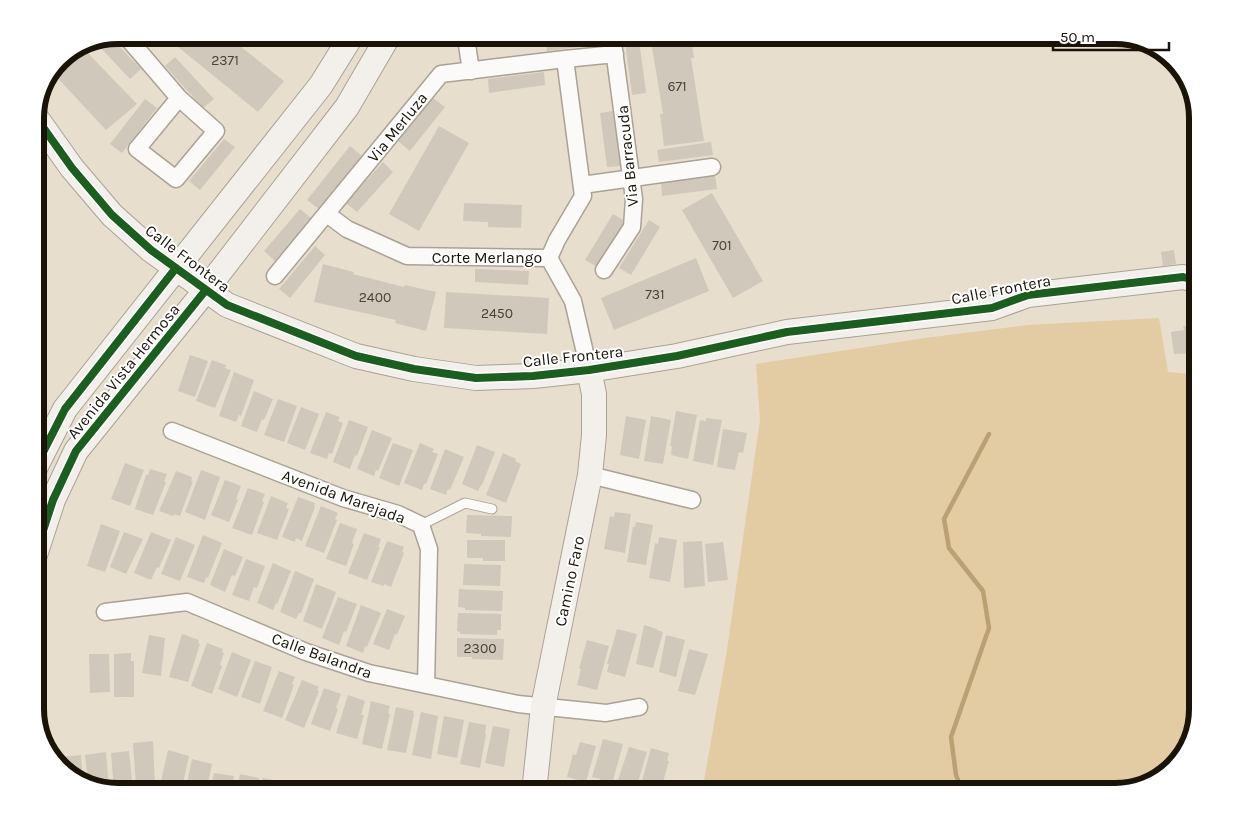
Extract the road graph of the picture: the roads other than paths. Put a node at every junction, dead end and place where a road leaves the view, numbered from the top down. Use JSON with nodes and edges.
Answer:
{"nodes":[{"id":1,"x":133,"y":44,"type":"edge"},
{"id":2,"x":346,"y":44,"type":"edge"},
{"id":3,"x":384,"y":44,"type":"edge"},
{"id":4,"x":467,"y":44,"type":"edge"},
{"id":5,"x":613,"y":44,"type":"edge"},
{"id":6,"x":615,"y":54,"type":"junction"},
{"id":7,"x":565,"y":59,"type":"junction"},
{"id":8,"x":471,"y":71,"type":"junction"},
{"id":9,"x":179,"y":98,"type":"junction"},
{"id":10,"x":44,"y":129,"type":"edge"},
{"id":11,"x":712,"y":167,"type":"dead end"},
{"id":12,"x":631,"y":177,"type":"junction"},
{"id":13,"x":582,"y":185,"type":"junction"},
{"id":14,"x":327,"y":214,"type":"junction"},
{"id":15,"x":549,"y":258,"type":"junction"},
{"id":16,"x":176,"y":268,"type":"junction"},
{"id":17,"x":604,"y":270,"type":"dead end"},
{"id":18,"x":275,"y":276,"type":"dead end"},
{"id":19,"x":1189,"y":279,"type":"edge"},
{"id":20,"x":204,"y":290,"type":"junction"},
{"id":21,"x":588,"y":370,"type":"junction"},
{"id":22,"x":172,"y":431,"type":"dead end"},
{"id":23,"x":44,"y":450,"type":"edge"},
{"id":24,"x":590,"y":475,"type":"junction"},
{"id":25,"x":692,"y":500,"type":"dead end"},
{"id":26,"x":492,"y":509,"type":"dead end"},
{"id":27,"x":421,"y":525,"type":"junction"},
{"id":28,"x":44,"y":529,"type":"edge"},
{"id":29,"x":105,"y":612,"type":"dead end"},
{"id":30,"x":426,"y":685,"type":"junction"},
{"id":31,"x":543,"y":707,"type":"junction"},
{"id":32,"x":639,"y":707,"type":"dead end"},
{"id":33,"x":535,"y":783,"type":"edge"}],
"edges":[{"from":1,"to":9,"type":"street"},
{"from":2,"to":16,"type":"street","name":"Avenida Vista Hermosa"},
{"from":3,"to":20,"type":"street","name":"Avenida Vista Hermosa"},
{"from":4,"to":8,"type":"street"},
{"from":5,"to":6,"type":"street","name":"Via Barracuda"},
{"from":6,"to":7,"type":"street"},
{"from":6,"to":12,"type":"street","name":"Via Barracuda"},
{"from":7,"to":8,"type":"street","name":"Via Merluza"},
{"from":7,"to":13,"type":"street","name":"Corte Merlango"},
{"from":8,"to":14,"type":"street","name":"Via Merluza"},
{"from":9,"to":9,"type":"street"},
{"from":10,"to":16,"type":"street","name":"Calle Frontera"},
{"from":11,"to":12,"type":"street"},
{"from":12,"to":13,"type":"street"},
{"from":12,"to":17,"type":"street","name":"Via Barracuda"},
{"from":13,"to":15,"type":"street","name":"Corte Merlango"},
{"from":14,"to":15,"type":"street","name":"Corte Merlango"},
{"from":14,"to":18,"type":"street","name":"Via Merluza"},
{"from":15,"to":21,"type":"street"},
{"from":16,"to":20,"type":"street","name":"Calle Frontera"},
{"from":16,"to":23,"type":"street","name":"Avenida Vista Hermosa"},
{"from":19,"to":21,"type":"street","name":"Calle Frontera"},
{"from":20,"to":21,"type":"street","name":"Calle Frontera"},
{"from":20,"to":28,"type":"street","name":"Avenida Vista Hermosa"},
{"from":21,"to":24,"type":"street","name":"Camino Faro"},
{"from":22,"to":27,"type":"street","name":"Avenida Marejada"},
{"from":24,"to":25,"type":"street"},
{"from":24,"to":31,"type":"street","name":"Camino Faro"},
{"from":26,"to":27,"type":"lane"},
{"from":27,"to":30,"type":"street","name":"Avenida Marejada"},
{"from":29,"to":30,"type":"street","name":"Calle Balandra"},
{"from":30,"to":31,"type":"street","name":"Calle Balandra"},
{"from":31,"to":32,"type":"street","name":"Calle Balandra"},
{"from":31,"to":33,"type":"street","name":"Camino Faro"}]}
